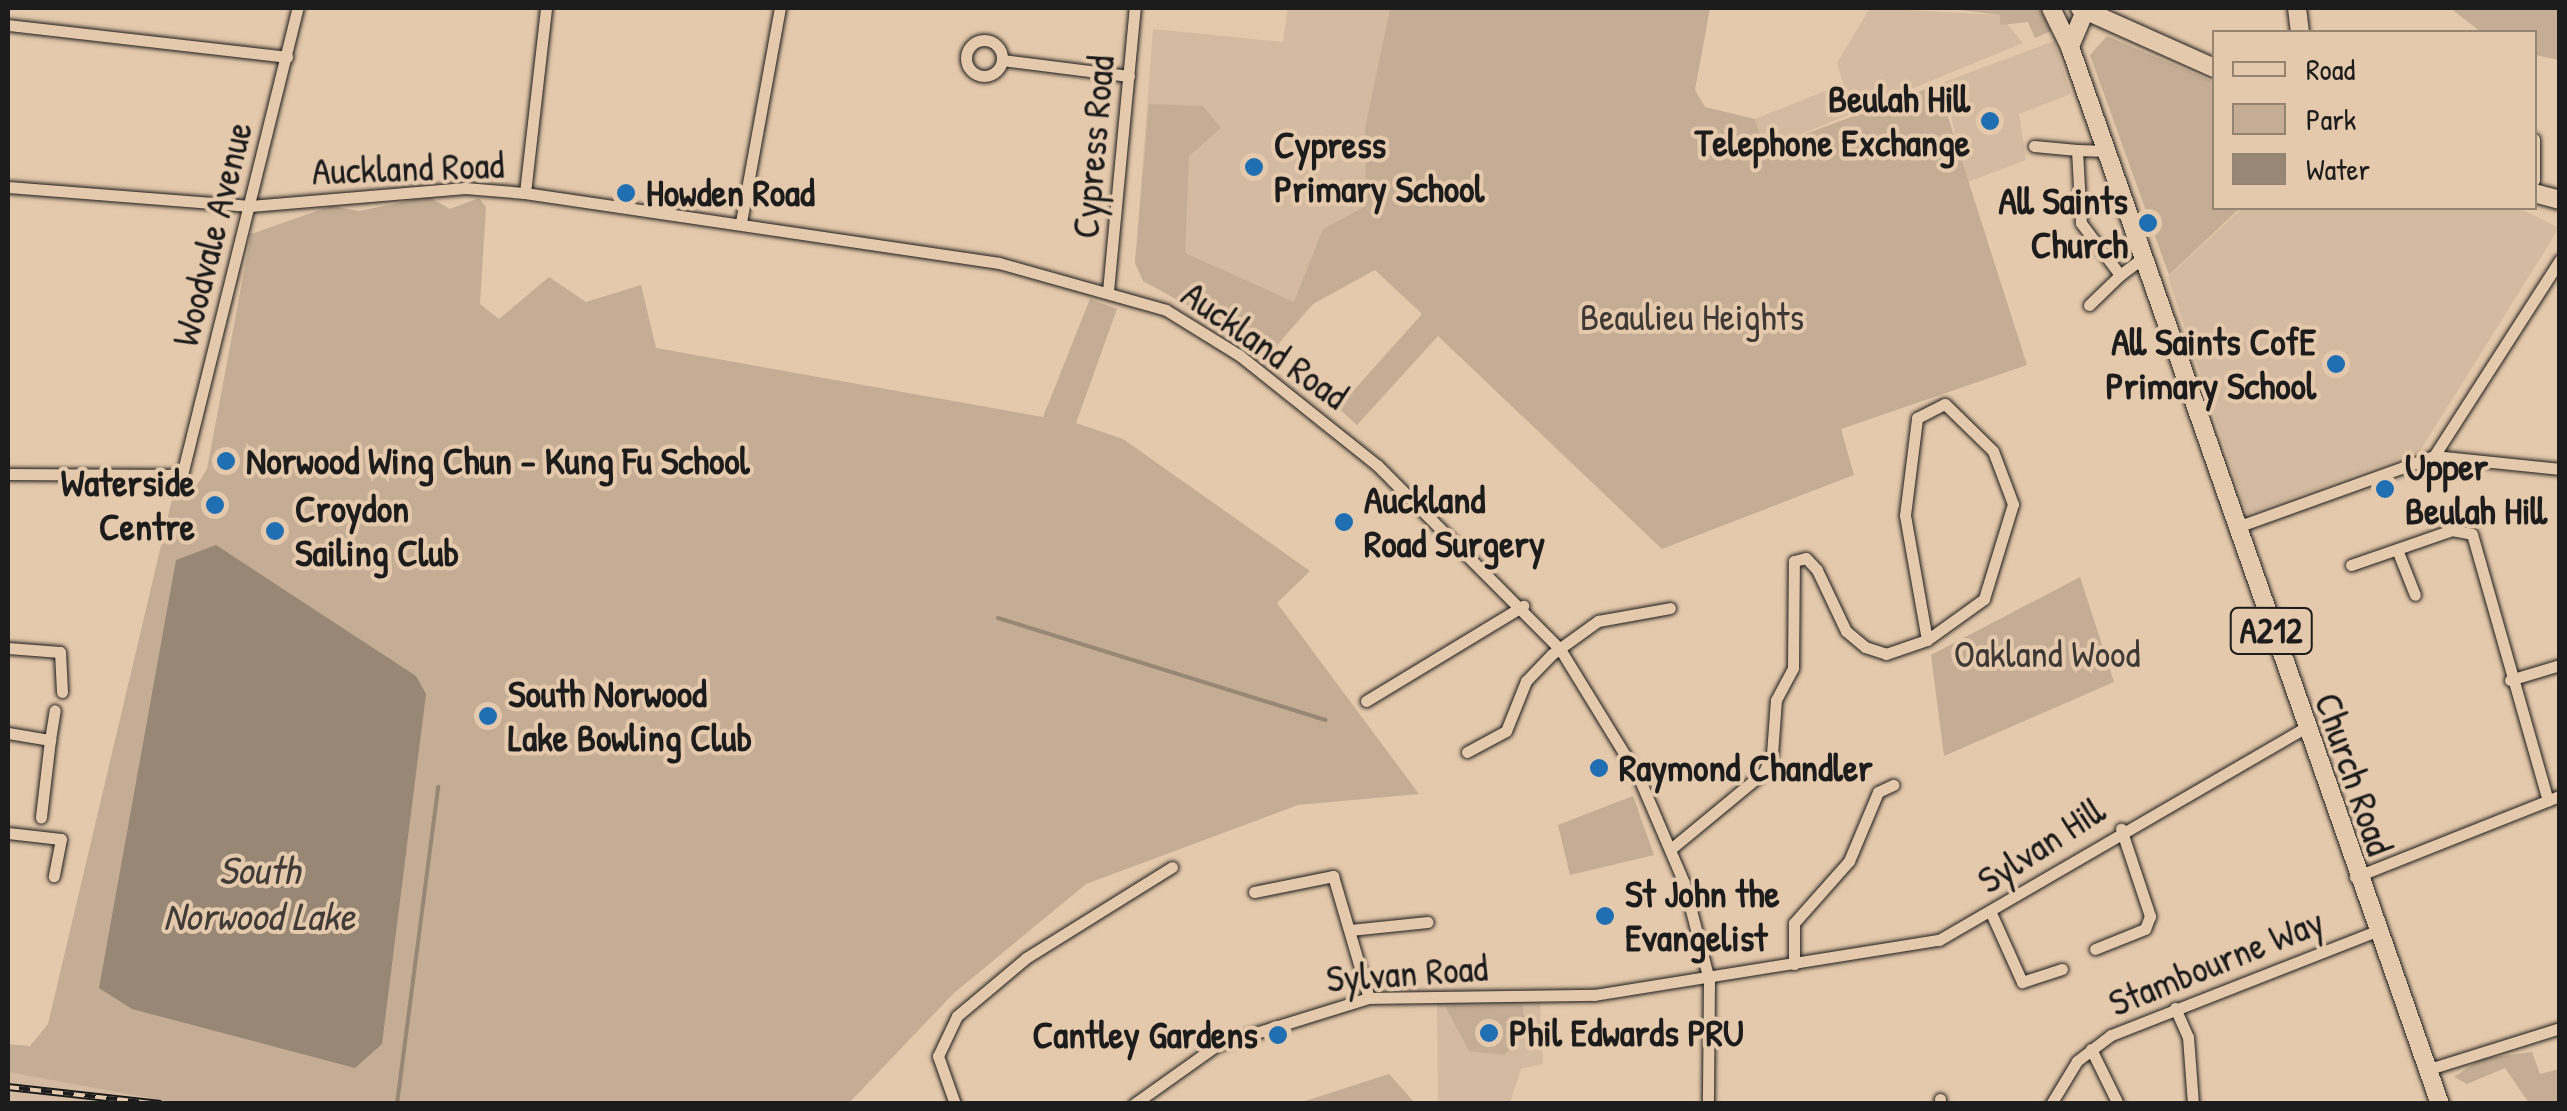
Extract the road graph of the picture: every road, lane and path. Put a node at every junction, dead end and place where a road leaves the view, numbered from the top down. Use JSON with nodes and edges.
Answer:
{"nodes":[{"id":1,"x":298,"y":8,"type":"edge"},
{"id":2,"x":546,"y":8,"type":"edge"},
{"id":3,"x":780,"y":8,"type":"edge"},
{"id":4,"x":1135,"y":8,"type":"edge"},
{"id":5,"x":2051,"y":8,"type":"edge"},
{"id":6,"x":2082,"y":9,"type":"edge"},
{"id":7,"x":8,"y":25,"type":"edge"},
{"id":8,"x":2070,"y":48,"type":"junction"},
{"id":9,"x":287,"y":57,"type":"junction"},
{"id":10,"x":1002,"y":60,"type":"dead end"},
{"id":11,"x":2212,"y":67,"type":"edge"},
{"id":12,"x":1129,"y":76,"type":"junction"},
{"id":13,"x":2034,"y":146,"type":"dead end"},
{"id":14,"x":2077,"y":150,"type":"junction"},
{"id":15,"x":2107,"y":151,"type":"junction"},
{"id":16,"x":8,"y":187,"type":"edge"},
{"id":17,"x":525,"y":193,"type":"junction"},
{"id":18,"x":250,"y":206,"type":"junction"},
{"id":19,"x":741,"y":222,"type":"junction"},
{"id":20,"x":2145,"y":256,"type":"junction"},
{"id":21,"x":2560,"y":260,"type":"edge"},
{"id":22,"x":2120,"y":274,"type":"junction"},
{"id":23,"x":1108,"y":290,"type":"junction"},
{"id":24,"x":2089,"y":304,"type":"dead end"},
{"id":25,"x":2434,"y":456,"type":"junction"},
{"id":26,"x":2560,"y":469,"type":"edge"},
{"id":27,"x":8,"y":474,"type":"edge"},
{"id":28,"x":2237,"y":527,"type":"junction"},
{"id":29,"x":2398,"y":552,"type":"junction"},
{"id":30,"x":2351,"y":565,"type":"dead end"},
{"id":31,"x":2414,"y":595,"type":"dead end"},
{"id":32,"x":1522,"y":606,"type":"junction"},
{"id":33,"x":1670,"y":608,"type":"dead end"},
{"id":34,"x":1926,"y":640,"type":"junction"},
{"id":35,"x":8,"y":648,"type":"edge"},
{"id":36,"x":1560,"y":649,"type":"junction"},
{"id":37,"x":2560,"y":664,"type":"edge"},
{"id":38,"x":2510,"y":680,"type":"junction"},
{"id":39,"x":62,"y":692,"type":"dead end"},
{"id":40,"x":1366,"y":701,"type":"dead end"},
{"id":41,"x":55,"y":710,"type":"dead end"},
{"id":42,"x":2304,"y":728,"type":"junction"},
{"id":43,"x":8,"y":733,"type":"edge"},
{"id":44,"x":50,"y":740,"type":"junction"},
{"id":45,"x":1467,"y":752,"type":"dead end"},
{"id":46,"x":1892,"y":786,"type":"dead end"},
{"id":47,"x":2554,"y":798,"type":"edge"},
{"id":48,"x":41,"y":817,"type":"dead end"},
{"id":49,"x":2121,"y":829,"type":"junction"},
{"id":50,"x":8,"y":833,"type":"edge"},
{"id":51,"x":1672,"y":848,"type":"junction"},
{"id":52,"x":1172,"y":867,"type":"dead end"},
{"id":53,"x":54,"y":876,"type":"dead end"},
{"id":54,"x":2355,"y":877,"type":"junction"},
{"id":55,"x":1254,"y":892,"type":"dead end"},
{"id":56,"x":1991,"y":913,"type":"junction"},
{"id":57,"x":1428,"y":922,"type":"dead end"},
{"id":58,"x":1350,"y":930,"type":"junction"},
{"id":59,"x":2374,"y":932,"type":"junction"},
{"id":60,"x":2095,"y":949,"type":"dead end"},
{"id":61,"x":1794,"y":964,"type":"junction"},
{"id":62,"x":2062,"y":969,"type":"dead end"},
{"id":63,"x":1708,"y":980,"type":"junction"},
{"id":64,"x":1369,"y":998,"type":"junction"},
{"id":65,"x":2175,"y":1008,"type":"junction"},
{"id":66,"x":2560,"y":1028,"type":"edge"},
{"id":67,"x":2091,"y":1048,"type":"junction"},
{"id":68,"x":2429,"y":1068,"type":"junction"},
{"id":69,"x":955,"y":1104,"type":"edge"},
{"id":70,"x":1134,"y":1104,"type":"edge"},
{"id":71,"x":1708,"y":1104,"type":"edge"},
{"id":72,"x":2051,"y":1104,"type":"edge"},
{"id":73,"x":2118,"y":1104,"type":"edge"},
{"id":74,"x":2193,"y":1104,"type":"edge"},
{"id":75,"x":2440,"y":1104,"type":"edge"}],
"edges":[{"from":1,"to":9,"type":"street","name":"Woodvale Avenue"},
{"from":2,"to":17,"type":"street"},
{"from":3,"to":19,"type":"street"},
{"from":4,"to":12,"type":"street","name":"Cypress Road"},
{"from":5,"to":8,"type":"main road","name":"Church Road"},
{"from":6,"to":8,"type":"main road"},
{"from":6,"to":11,"type":"main road"},
{"from":7,"to":9,"type":"street"},
{"from":8,"to":15,"type":"main road","name":"Church Road","number":"A212"},
{"from":9,"to":18,"type":"street","name":"Woodvale Avenue"},
{"from":10,"to":12,"type":"street"},
{"from":12,"to":23,"type":"street","name":"Cypress Road"},
{"from":13,"to":14,"type":"street"},
{"from":14,"to":15,"type":"street"},
{"from":14,"to":22,"type":"street"},
{"from":15,"to":20,"type":"main road","name":"Church Road","number":"A212"},
{"from":16,"to":18,"type":"street","name":"Auckland Road"},
{"from":17,"to":18,"type":"street","name":"Auckland Road"},
{"from":17,"to":19,"type":"street","name":"Auckland Road"},
{"from":18,"to":27,"type":"street","name":"Woodvale Avenue"},
{"from":19,"to":23,"type":"street","name":"Auckland Road"},
{"from":20,"to":22,"type":"street"},
{"from":20,"to":28,"type":"main road","name":"Church Road","number":"A212"},
{"from":21,"to":25,"type":"street"},
{"from":22,"to":24,"type":"street"},
{"from":23,"to":32,"type":"street","name":"Auckland Road"},
{"from":25,"to":26,"type":"street"},
{"from":25,"to":28,"type":"street"},
{"from":28,"to":42,"type":"main road","name":"Church Road","number":"A212"},
{"from":29,"to":30,"type":"street"},
{"from":29,"to":31,"type":"street"},
{"from":29,"to":38,"type":"street"},
{"from":32,"to":36,"type":"street","name":"Auckland Road"},
{"from":32,"to":40,"type":"street"},
{"from":33,"to":36,"type":"street"},
{"from":34,"to":34,"type":"street"},
{"from":34,"to":51,"type":"street"},
{"from":35,"to":39,"type":"street"},
{"from":36,"to":45,"type":"street"},
{"from":36,"to":51,"type":"street","name":"Auckland Road"},
{"from":37,"to":38,"type":"street"},
{"from":38,"to":47,"type":"street"},
{"from":41,"to":44,"type":"street"},
{"from":42,"to":49,"type":"street","name":"Sylvan Hill"},
{"from":42,"to":54,"type":"main road","name":"Church Road","number":"A212"},
{"from":43,"to":44,"type":"street"},
{"from":44,"to":48,"type":"street"},
{"from":46,"to":61,"type":"street"},
{"from":47,"to":54,"type":"street"},
{"from":49,"to":56,"type":"street","name":"Sylvan Hill"},
{"from":49,"to":60,"type":"street"},
{"from":50,"to":53,"type":"street"},
{"from":51,"to":63,"type":"street","name":"Auckland Road"},
{"from":52,"to":69,"type":"street"},
{"from":54,"to":59,"type":"main road","name":"Church Road","number":"A212"},
{"from":55,"to":58,"type":"street"},
{"from":56,"to":61,"type":"street","name":"Sylvan Hill"},
{"from":56,"to":62,"type":"street"},
{"from":57,"to":58,"type":"street"},
{"from":58,"to":64,"type":"street"},
{"from":59,"to":65,"type":"street","name":"Stambourne Way"},
{"from":59,"to":68,"type":"main road","name":"Church Road","number":"A212"},
{"from":61,"to":63,"type":"street","name":"Sylvan Hill"},
{"from":63,"to":64,"type":"street","name":"Sylvan Road"},
{"from":63,"to":71,"type":"street","name":"Auckland Road"},
{"from":64,"to":70,"type":"street","name":"Sylvan Road"},
{"from":65,"to":67,"type":"street","name":"Stambourne Way"},
{"from":65,"to":74,"type":"street"},
{"from":66,"to":68,"type":"street"},
{"from":67,"to":72,"type":"street","name":"Stambourne Way"},
{"from":67,"to":73,"type":"street"},
{"from":68,"to":75,"type":"main road","name":"Church Road","number":"A212"}]}
